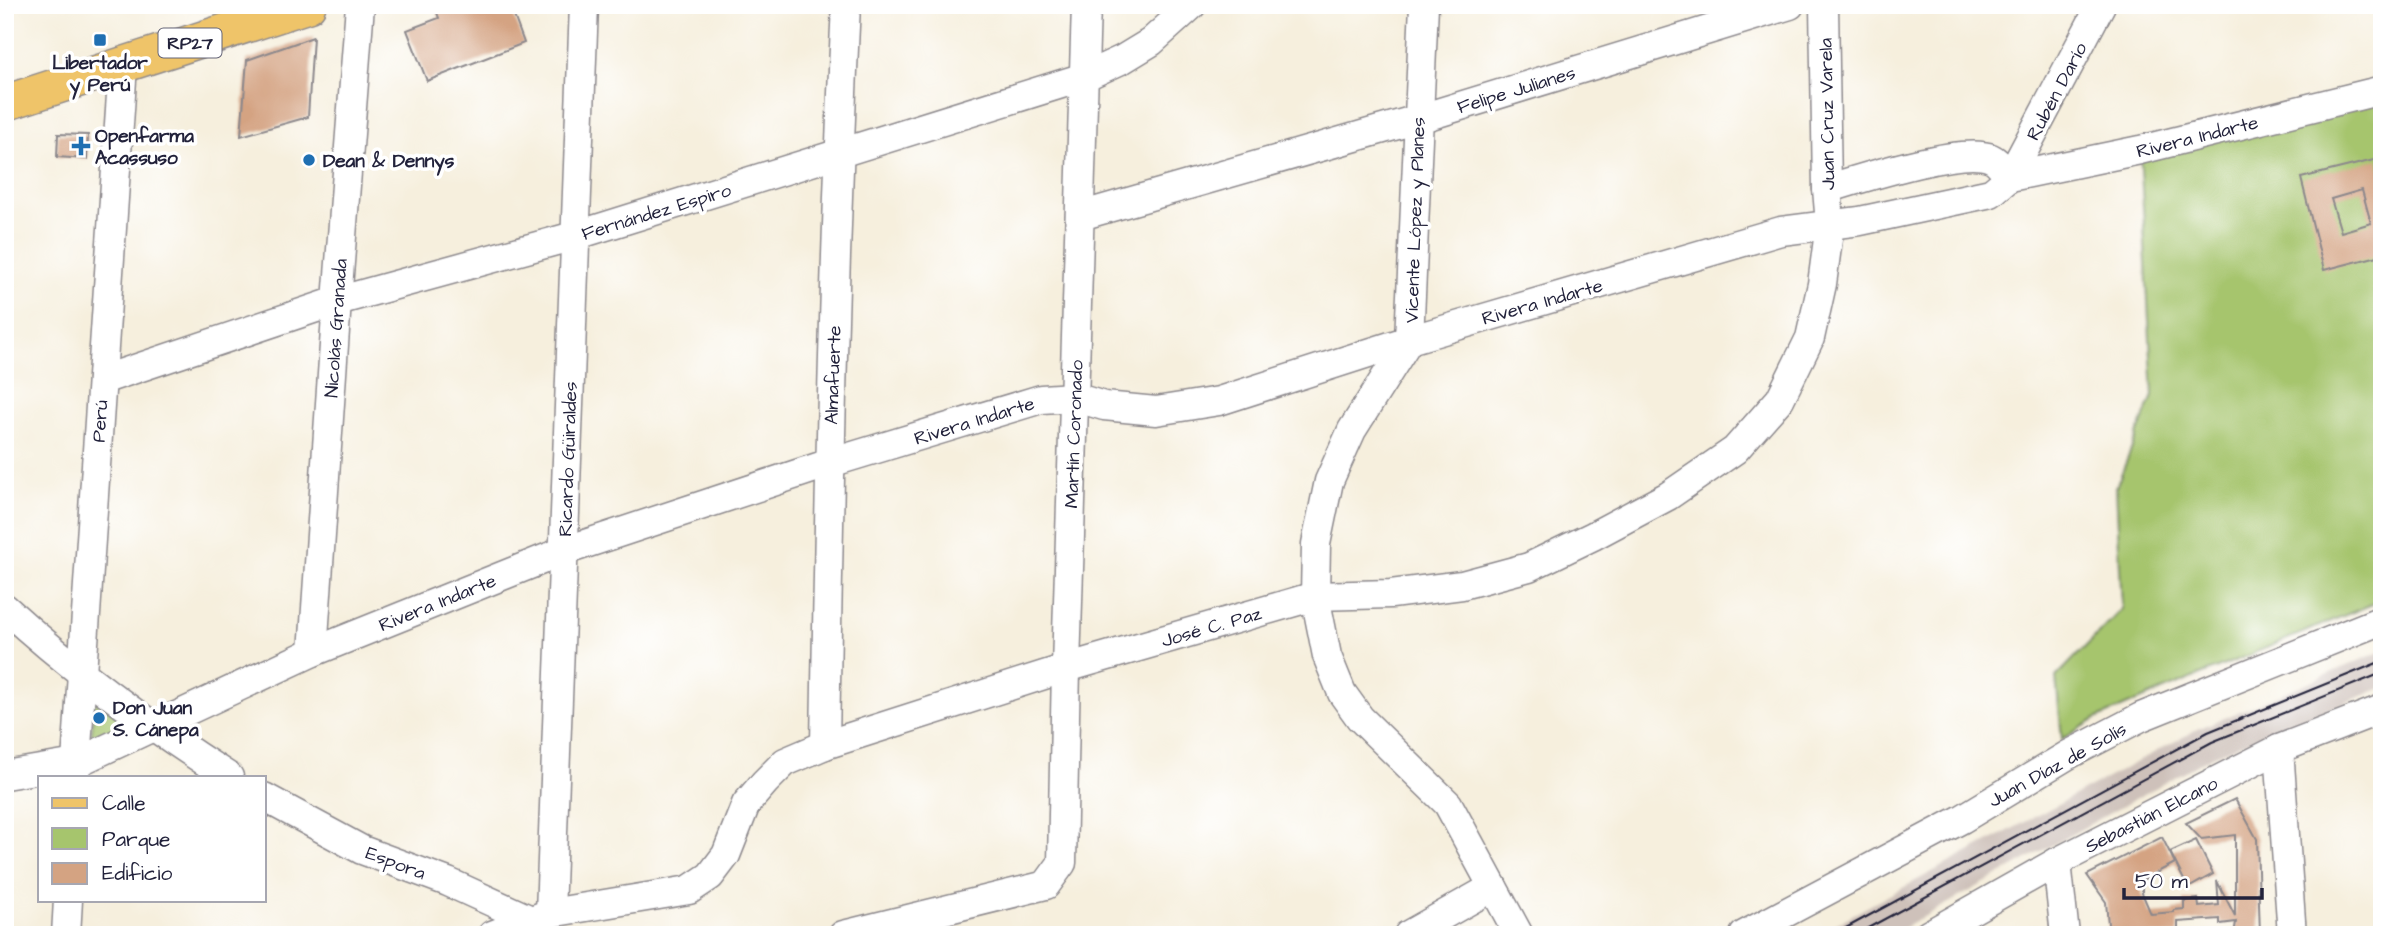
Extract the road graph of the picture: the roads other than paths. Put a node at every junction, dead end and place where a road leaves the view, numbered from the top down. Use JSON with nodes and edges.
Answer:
{"nodes":[{"id":1,"x":309,"y":5,"type":"edge"},
{"id":2,"x":360,"y":5,"type":"edge"},
{"id":3,"x":584,"y":5,"type":"edge"},
{"id":4,"x":846,"y":5,"type":"edge"},
{"id":5,"x":1086,"y":5,"type":"edge"},
{"id":6,"x":1192,"y":5,"type":"edge"},
{"id":7,"x":1424,"y":5,"type":"edge"},
{"id":8,"x":1790,"y":5,"type":"edge"},
{"id":9,"x":1824,"y":5,"type":"edge"},
{"id":10,"x":2101,"y":5,"type":"edge"},
{"id":11,"x":257,"y":13,"type":"edge"},
{"id":12,"x":123,"y":65,"type":"junction"},
{"id":13,"x":1084,"y":77,"type":"junction"},
{"id":14,"x":2382,"y":90,"type":"edge"},
{"id":15,"x":5,"y":103,"type":"edge"},
{"id":16,"x":1418,"y":119,"type":"junction"},
{"id":17,"x":839,"y":154,"type":"junction"},
{"id":18,"x":2010,"y":177,"type":"junction"},
{"id":19,"x":1827,"y":189,"type":"junction"},
{"id":20,"x":1080,"y":216,"type":"junction"},
{"id":21,"x":1830,"y":224,"type":"junction"},
{"id":22,"x":574,"y":236,"type":"junction"},
{"id":23,"x":337,"y":301,"type":"junction"},
{"id":24,"x":1409,"y":340,"type":"junction"},
{"id":25,"x":102,"y":380,"type":"junction"},
{"id":26,"x":1074,"y":397,"type":"junction"},
{"id":27,"x":830,"y":463,"type":"junction"},
{"id":28,"x":564,"y":551,"type":"junction"},
{"id":29,"x":1315,"y":596,"type":"junction"},
{"id":30,"x":5,"y":608,"type":"edge"},
{"id":31,"x":2382,"y":620,"type":"edge"},
{"id":32,"x":313,"y":652,"type":"junction"},
{"id":33,"x":1066,"y":668,"type":"junction"},
{"id":34,"x":82,"y":674,"type":"junction"},
{"id":35,"x":2382,"y":709,"type":"edge"},
{"id":36,"x":150,"y":727,"type":"junction"},
{"id":37,"x":825,"y":745,"type":"junction"},
{"id":38,"x":2279,"y":749,"type":"junction"},
{"id":39,"x":75,"y":770,"type":"edge"},
{"id":40,"x":5,"y":775,"type":"edge"},
{"id":41,"x":227,"y":776,"type":"edge"},
{"id":42,"x":266,"y":798,"type":"edge"},
{"id":43,"x":2057,"y":862,"type":"junction"},
{"id":44,"x":1493,"y":887,"type":"junction"},
{"id":45,"x":68,"y":902,"type":"edge"},
{"id":46,"x":541,"y":916,"type":"junction"},
{"id":47,"x":66,"y":935,"type":"edge"},
{"id":48,"x":492,"y":935,"type":"edge"},
{"id":49,"x":844,"y":935,"type":"edge"},
{"id":50,"x":1408,"y":935,"type":"edge"},
{"id":51,"x":1519,"y":935,"type":"edge"},
{"id":52,"x":1744,"y":935,"type":"edge"},
{"id":53,"x":1928,"y":935,"type":"edge"},
{"id":54,"x":2065,"y":935,"type":"edge"},
{"id":55,"x":2292,"y":935,"type":"edge"}],
"edges":[{"from":1,"to":11,"type":"main road","number":"RP27"},
{"from":2,"to":23,"type":"street","name":"Nicolás Granada"},
{"from":3,"to":22,"type":"street","name":"Ricardo Güiraldes"},
{"from":4,"to":17,"type":"street","name":"Almafuerte"},
{"from":5,"to":13,"type":"street","name":"Martín Coronado"},
{"from":6,"to":13,"type":"street","name":"Fernández Espiro"},
{"from":7,"to":16,"type":"street","name":"Vicente López y Planes"},
{"from":8,"to":16,"type":"street","name":"Felipe Julianes"},
{"from":9,"to":19,"type":"street","name":"Juan Cruz Varela"},
{"from":10,"to":18,"type":"street","name":"Rubén Darío"},
{"from":11,"to":12,"type":"main road","number":"RP27"},
{"from":12,"to":15,"type":"main road","number":"RP27"},
{"from":12,"to":25,"type":"street","name":"Perú"},
{"from":13,"to":17,"type":"street","name":"Fernández Espiro"},
{"from":13,"to":20,"type":"street","name":"Martín Coronado"},
{"from":14,"to":18,"type":"street","name":"Rivera Indarte"},
{"from":16,"to":20,"type":"street","name":"Felipe Julianes"},
{"from":16,"to":24,"type":"street","name":"Vicente López y Planes"},
{"from":17,"to":22,"type":"street","name":"Fernández Espiro"},
{"from":17,"to":27,"type":"street","name":"Almafuerte"},
{"from":18,"to":19,"type":"street"},
{"from":18,"to":21,"type":"street","name":"Rivera Indarte"},
{"from":19,"to":21,"type":"street","name":"Juan Cruz Varela"},
{"from":20,"to":26,"type":"street","name":"Martín Coronado"},
{"from":21,"to":24,"type":"street","name":"Rivera Indarte"},
{"from":21,"to":29,"type":"street","name":"José C. Paz"},
{"from":22,"to":23,"type":"street","name":"Fernández Espiro"},
{"from":22,"to":28,"type":"street","name":"Ricardo Güiraldes"},
{"from":23,"to":25,"type":"street","name":"Fernández Espiro"},
{"from":23,"to":32,"type":"street","name":"Nicolás Granada"},
{"from":24,"to":26,"type":"street","name":"Rivera Indarte"},
{"from":24,"to":29,"type":"street","name":"Vicente López y Planes"},
{"from":25,"to":34,"type":"street","name":"Perú"},
{"from":26,"to":27,"type":"street","name":"Rivera Indarte"},
{"from":26,"to":33,"type":"street","name":"Martín Coronado"},
{"from":27,"to":28,"type":"street","name":"Rivera Indarte"},
{"from":27,"to":37,"type":"street","name":"Almafuerte"},
{"from":28,"to":32,"type":"street","name":"Rivera Indarte"},
{"from":28,"to":46,"type":"street","name":"Ricardo Güiraldes"},
{"from":29,"to":33,"type":"street","name":"José C. Paz"},
{"from":29,"to":44,"type":"street","name":"Vicente López y Planes"},
{"from":30,"to":34,"type":"street"},
{"from":31,"to":52,"type":"street","name":"Juan Díaz de Solís"},
{"from":32,"to":36,"type":"street","name":"Rivera Indarte"},
{"from":33,"to":37,"type":"street","name":"José C. Paz"},
{"from":33,"to":49,"type":"street","name":"Martín Coronado"},
{"from":34,"to":36,"type":"street"},
{"from":34,"to":39,"type":"street","name":"Perú"},
{"from":35,"to":38,"type":"street","name":"Sebastián Elcano"},
{"from":36,"to":39,"type":"street","name":"Rivera Indarte"},
{"from":36,"to":41,"type":"street"},
{"from":37,"to":46,"type":"street","name":"José C. Paz"},
{"from":38,"to":43,"type":"street","name":"Sebastián Elcano"},
{"from":38,"to":55,"type":"street"},
{"from":39,"to":40,"type":"street","name":"Rivera Indarte"},
{"from":42,"to":46,"type":"street","name":"Espora"},
{"from":43,"to":53,"type":"street","name":"Sebastián Elcano"},
{"from":43,"to":54,"type":"street"},
{"from":44,"to":50,"type":"street"},
{"from":44,"to":51,"type":"street","name":"Vicente López y Planes"},
{"from":45,"to":47,"type":"street"},
{"from":46,"to":48,"type":"street","name":"José C. Paz"}]}
